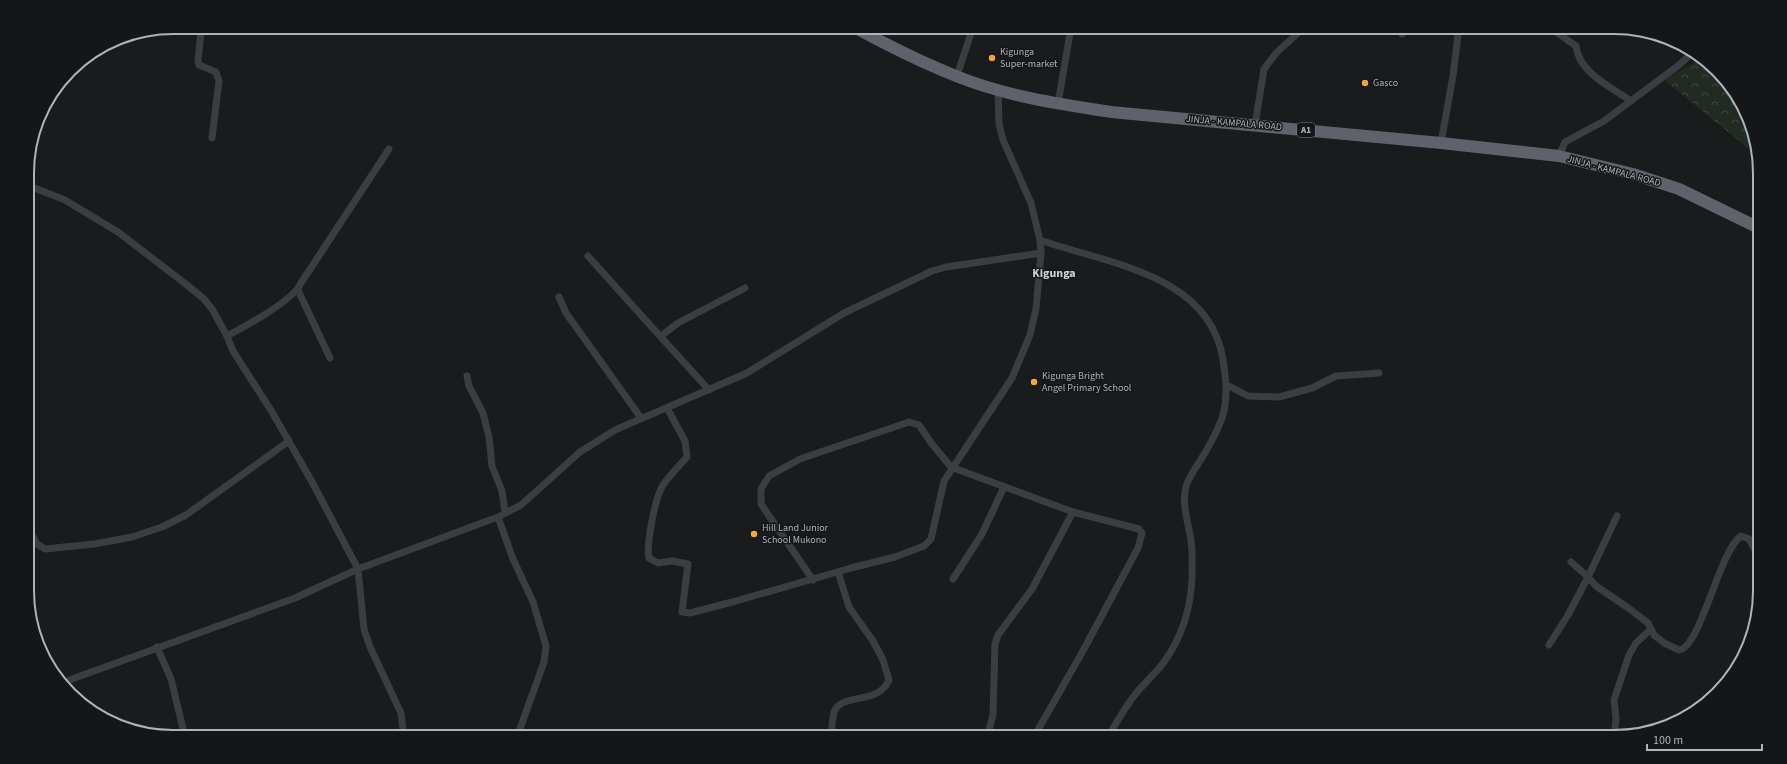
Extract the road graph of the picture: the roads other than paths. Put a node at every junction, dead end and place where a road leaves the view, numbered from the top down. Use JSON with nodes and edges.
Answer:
{"nodes":[{"id":1,"x":201,"y":34,"type":"edge"},
{"id":2,"x":867,"y":34,"type":"edge"},
{"id":3,"x":971,"y":34,"type":"edge"},
{"id":4,"x":1070,"y":34,"type":"edge"},
{"id":5,"x":1297,"y":34,"type":"edge"},
{"id":6,"x":1458,"y":34,"type":"edge"},
{"id":7,"x":1559,"y":34,"type":"edge"},
{"id":8,"x":1689,"y":56,"type":"edge"},
{"id":9,"x":957,"y":76,"type":"junction"},
{"id":10,"x":998,"y":90,"type":"junction"},
{"id":11,"x":1631,"y":102,"type":"junction"},
{"id":12,"x":1058,"y":104,"type":"junction"},
{"id":13,"x":1255,"y":125,"type":"junction"},
{"id":14,"x":212,"y":138,"type":"dead end"},
{"id":15,"x":1442,"y":143,"type":"junction"},
{"id":16,"x":389,"y":149,"type":"dead end"},
{"id":17,"x":1559,"y":156,"type":"junction"},
{"id":18,"x":34,"y":188,"type":"edge"},
{"id":19,"x":1753,"y":225,"type":"edge"},
{"id":20,"x":1040,"y":240,"type":"junction"},
{"id":21,"x":1041,"y":253,"type":"junction"},
{"id":22,"x":588,"y":256,"type":"dead end"},
{"id":23,"x":745,"y":288,"type":"dead end"},
{"id":24,"x":298,"y":290,"type":"junction"},
{"id":25,"x":559,"y":297,"type":"dead end"},
{"id":26,"x":227,"y":336,"type":"junction"},
{"id":27,"x":661,"y":336,"type":"junction"},
{"id":28,"x":330,"y":358,"type":"dead end"},
{"id":29,"x":1379,"y":373,"type":"dead end"},
{"id":30,"x":467,"y":376,"type":"dead end"},
{"id":31,"x":1227,"y":385,"type":"junction"},
{"id":32,"x":709,"y":390,"type":"junction"},
{"id":33,"x":668,"y":408,"type":"junction"},
{"id":34,"x":641,"y":418,"type":"junction"},
{"id":35,"x":289,"y":441,"type":"junction"},
{"id":36,"x":951,"y":467,"type":"junction"},
{"id":37,"x":1004,"y":487,"type":"junction"},
{"id":38,"x":505,"y":512,"type":"junction"},
{"id":39,"x":1073,"y":512,"type":"junction"},
{"id":40,"x":1617,"y":516,"type":"dead end"},
{"id":41,"x":498,"y":517,"type":"junction"},
{"id":42,"x":34,"y":539,"type":"edge"},
{"id":43,"x":1753,"y":545,"type":"edge"},
{"id":44,"x":1571,"y":562,"type":"dead end"},
{"id":45,"x":358,"y":569,"type":"junction"},
{"id":46,"x":838,"y":572,"type":"junction"},
{"id":47,"x":1588,"y":577,"type":"junction"},
{"id":48,"x":953,"y":579,"type":"dead end"},
{"id":49,"x":813,"y":580,"type":"junction"},
{"id":50,"x":1651,"y":629,"type":"junction"},
{"id":51,"x":1549,"y":645,"type":"dead end"},
{"id":52,"x":157,"y":647,"type":"junction"},
{"id":53,"x":67,"y":681,"type":"edge"},
{"id":54,"x":183,"y":730,"type":"edge"},
{"id":55,"x":403,"y":730,"type":"edge"},
{"id":56,"x":520,"y":730,"type":"edge"},
{"id":57,"x":831,"y":730,"type":"edge"},
{"id":58,"x":989,"y":730,"type":"edge"},
{"id":59,"x":1038,"y":730,"type":"edge"},
{"id":60,"x":1112,"y":730,"type":"edge"},
{"id":61,"x":1615,"y":730,"type":"edge"}],
"edges":[{"from":1,"to":14,"type":"street"},
{"from":2,"to":9,"type":"highway","name":"JINJA - KAMPALA ROAD","number":"A1"},
{"from":3,"to":9,"type":"street"},
{"from":4,"to":12,"type":"street"},
{"from":5,"to":13,"type":"street"},
{"from":6,"to":15,"type":"street"},
{"from":7,"to":11,"type":"street"},
{"from":8,"to":11,"type":"street"},
{"from":9,"to":10,"type":"highway","name":"JINJA - KAMPALA ROAD","number":"A1"},
{"from":10,"to":12,"type":"highway","name":"JINJA - KAMPALA ROAD","number":"A1"},
{"from":10,"to":20,"type":"street"},
{"from":11,"to":17,"type":"street"},
{"from":12,"to":13,"type":"highway","name":"JINJA - KAMPALA ROAD","number":"A1"},
{"from":13,"to":15,"type":"highway","name":"JINJA - KAMPALA ROAD","number":"A1"},
{"from":15,"to":17,"type":"highway","name":"JINJA - KAMPALA ROAD","number":"A1"},
{"from":16,"to":24,"type":"street"},
{"from":17,"to":19,"type":"highway","name":"JINJA - KAMPALA ROAD","number":"A1"},
{"from":18,"to":26,"type":"street"},
{"from":20,"to":21,"type":"street"},
{"from":20,"to":31,"type":"street"},
{"from":21,"to":32,"type":"street"},
{"from":21,"to":36,"type":"street"},
{"from":22,"to":27,"type":"street"},
{"from":23,"to":27,"type":"street"},
{"from":24,"to":26,"type":"street"},
{"from":24,"to":28,"type":"street"},
{"from":25,"to":34,"type":"street"},
{"from":26,"to":35,"type":"street"},
{"from":27,"to":32,"type":"street"},
{"from":29,"to":31,"type":"street"},
{"from":30,"to":38,"type":"street"},
{"from":31,"to":60,"type":"street"},
{"from":32,"to":33,"type":"street"},
{"from":33,"to":34,"type":"street"},
{"from":33,"to":49,"type":"street"},
{"from":34,"to":38,"type":"street"},
{"from":35,"to":42,"type":"street"},
{"from":35,"to":45,"type":"street"},
{"from":36,"to":37,"type":"street"},
{"from":36,"to":46,"type":"street"},
{"from":36,"to":49,"type":"street"},
{"from":37,"to":39,"type":"street"},
{"from":37,"to":48,"type":"street"},
{"from":38,"to":41,"type":"street"},
{"from":39,"to":58,"type":"street"},
{"from":39,"to":59,"type":"street"},
{"from":40,"to":47,"type":"street"},
{"from":41,"to":45,"type":"street"},
{"from":41,"to":56,"type":"street"},
{"from":43,"to":50,"type":"street"},
{"from":44,"to":47,"type":"street"},
{"from":45,"to":52,"type":"street"},
{"from":45,"to":55,"type":"street"},
{"from":46,"to":49,"type":"street"},
{"from":46,"to":57,"type":"street"},
{"from":47,"to":50,"type":"street"},
{"from":47,"to":51,"type":"street"},
{"from":50,"to":61,"type":"street"},
{"from":52,"to":53,"type":"street"},
{"from":52,"to":54,"type":"street"}]}
